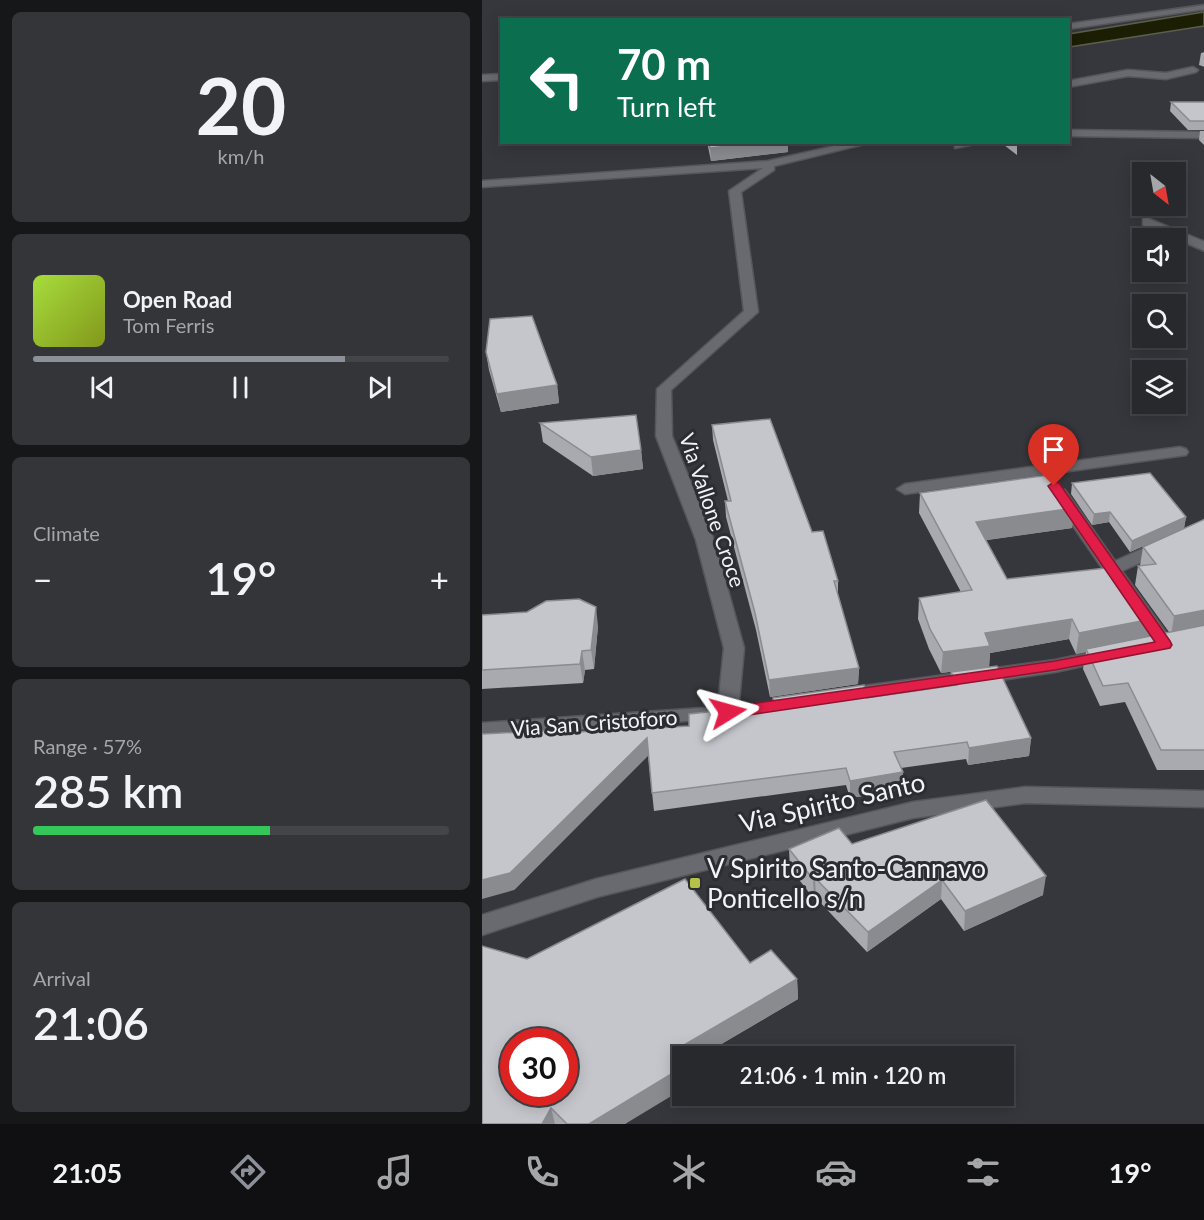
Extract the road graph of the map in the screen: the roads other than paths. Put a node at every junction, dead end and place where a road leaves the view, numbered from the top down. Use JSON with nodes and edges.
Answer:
{"nodes":[{"id":1,"x":1205,"y":6,"type":"edge"},
{"id":2,"x":1070,"y":27,"type":"edge"},
{"id":3,"x":1193,"y":70,"type":"dead end"},
{"id":4,"x":500,"y":77,"type":"edge"},
{"id":5,"x":482,"y":78,"type":"edge"},
{"id":6,"x":1070,"y":84,"type":"edge"},
{"id":7,"x":1070,"y":133,"type":"edge"},
{"id":8,"x":1205,"y":135,"type":"edge"},
{"id":9,"x":860,"y":144,"type":"edge"},
{"id":10,"x":970,"y":144,"type":"edge"},
{"id":11,"x":959,"y":146,"type":"dead end"},
{"id":12,"x":768,"y":164,"type":"junction"},
{"id":13,"x":482,"y":184,"type":"edge"},
{"id":14,"x":1147,"y":222,"type":"dead end"},
{"id":15,"x":1205,"y":247,"type":"edge"},
{"id":16,"x":1180,"y":452,"type":"dead end"},
{"id":17,"x":1043,"y":470,"type":"junction"},
{"id":18,"x":905,"y":489,"type":"dead end"},
{"id":19,"x":1205,"y":526,"type":"edge"},
{"id":20,"x":1112,"y":569,"type":"junction"},
{"id":21,"x":821,"y":699,"type":"edge"},
{"id":22,"x":751,"y":709,"type":"edge"},
{"id":23,"x":728,"y":712,"type":"junction"},
{"id":24,"x":482,"y":730,"type":"edge"},
{"id":25,"x":1205,"y":799,"type":"edge"},
{"id":26,"x":482,"y":925,"type":"edge"}],
"edges":[{"from":1,"to":2,"type":"street"},
{"from":3,"to":6,"type":"street"},
{"from":4,"to":5,"type":"street"},
{"from":7,"to":8,"type":"street"},
{"from":9,"to":12,"type":"street"},
{"from":10,"to":11,"type":"street"},
{"from":12,"to":13,"type":"street"},
{"from":12,"to":23,"type":"street","name":"Via Vallone Croce"},
{"from":14,"to":15,"type":"street"},
{"from":16,"to":17,"type":"street"},
{"from":17,"to":18,"type":"street"},
{"from":17,"to":20,"type":"street"},
{"from":19,"to":20,"type":"street"},
{"from":20,"to":21,"type":"street"},
{"from":22,"to":23,"type":"street","name":"Via San Cristoforo"},
{"from":23,"to":24,"type":"street","name":"Via San Cristoforo"},
{"from":25,"to":26,"type":"street","name":"Via Spirito Santo"}]}
